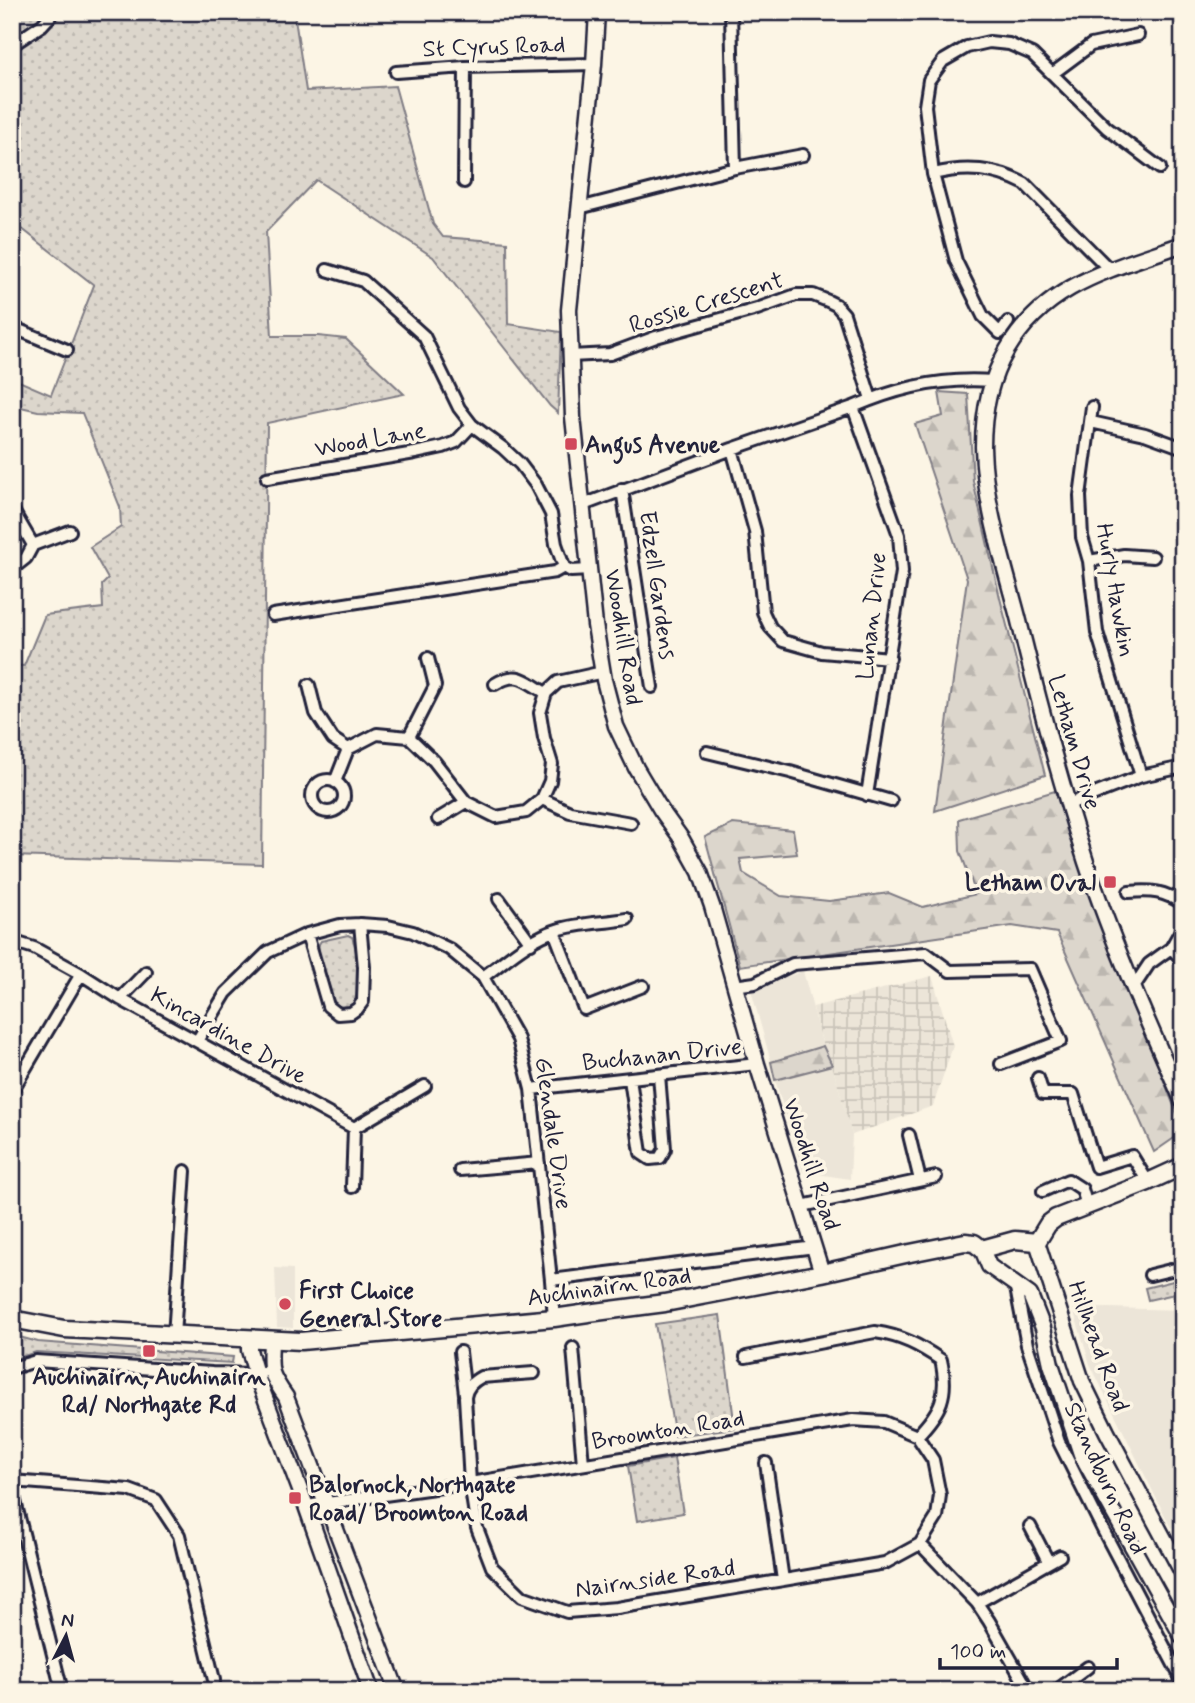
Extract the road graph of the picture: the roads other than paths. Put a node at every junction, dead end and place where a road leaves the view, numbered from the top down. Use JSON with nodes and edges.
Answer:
{"nodes":[{"id":1,"x":54,"y":12,"type":"edge"},
{"id":2,"x":597,"y":12,"type":"edge"},
{"id":3,"x":731,"y":12,"type":"edge"},
{"id":4,"x":1138,"y":35,"type":"dead end"},
{"id":5,"x":12,"y":45,"type":"edge"},
{"id":6,"x":594,"y":64,"type":"junction"},
{"id":7,"x":465,"y":67,"type":"junction"},
{"id":8,"x":396,"y":72,"type":"dead end"},
{"id":9,"x":1052,"y":74,"type":"junction"},
{"id":10,"x":803,"y":155,"type":"dead end"},
{"id":11,"x":735,"y":168,"type":"junction"},
{"id":12,"x":1160,"y":168,"type":"dead end"},
{"id":13,"x":933,"y":174,"type":"junction"},
{"id":14,"x":464,"y":182,"type":"dead end"},
{"id":15,"x":579,"y":208,"type":"junction"},
{"id":16,"x":1183,"y":244,"type":"edge"},
{"id":17,"x":1109,"y":269,"type":"junction"},
{"id":18,"x":327,"y":270,"type":"dead end"},
{"id":19,"x":1008,"y":322,"type":"dead end"},
{"id":20,"x":12,"y":327,"type":"edge"},
{"id":21,"x":66,"y":350,"type":"dead end"},
{"id":22,"x":570,"y":356,"type":"junction"},
{"id":23,"x":993,"y":381,"type":"junction"},
{"id":24,"x":871,"y":399,"type":"junction"},
{"id":25,"x":853,"y":407,"type":"junction"},
{"id":26,"x":1092,"y":407,"type":"dead end"},
{"id":27,"x":1091,"y":422,"type":"junction"},
{"id":28,"x":472,"y":425,"type":"junction"},
{"id":29,"x":1178,"y":446,"type":"dead end"},
{"id":30,"x":732,"y":449,"type":"junction"},
{"id":31,"x":267,"y":478,"type":"dead end"},
{"id":32,"x":622,"y":489,"type":"junction"},
{"id":33,"x":583,"y":505,"type":"junction"},
{"id":34,"x":12,"y":509,"type":"edge"},
{"id":35,"x":70,"y":531,"type":"dead end"},
{"id":36,"x":33,"y":545,"type":"junction"},
{"id":37,"x":1153,"y":557,"type":"dead end"},
{"id":38,"x":1089,"y":561,"type":"junction"},
{"id":39,"x":564,"y":567,"type":"junction"},
{"id":40,"x":12,"y":569,"type":"edge"},
{"id":41,"x":590,"y":570,"type":"junction"},
{"id":42,"x":273,"y":615,"type":"dead end"},
{"id":43,"x":428,"y":658,"type":"dead end"},
{"id":44,"x":890,"y":658,"type":"junction"},
{"id":45,"x":603,"y":672,"type":"junction"},
{"id":46,"x":495,"y":684,"type":"dead end"},
{"id":47,"x":309,"y":685,"type":"dead end"},
{"id":48,"x":652,"y":687,"type":"dead end"},
{"id":49,"x":546,"y":693,"type":"junction"},
{"id":50,"x":409,"y":737,"type":"junction"},
{"id":51,"x":348,"y":749,"type":"junction"},
{"id":52,"x":707,"y":752,"type":"dead end"},
{"id":53,"x":1183,"y":767,"type":"edge"},
{"id":54,"x":1141,"y":776,"type":"junction"},
{"id":55,"x":335,"y":782,"type":"dead end"},
{"id":56,"x":867,"y":795,"type":"junction"},
{"id":57,"x":542,"y":799,"type":"junction"},
{"id":58,"x":891,"y":801,"type":"dead end"},
{"id":59,"x":466,"y":803,"type":"junction"},
{"id":60,"x":1069,"y":804,"type":"junction"},
{"id":61,"x":438,"y":819,"type":"dead end"},
{"id":62,"x":631,"y":822,"type":"dead end"},
{"id":63,"x":1129,"y":892,"type":"dead end"},
{"id":64,"x":499,"y":900,"type":"dead end"},
{"id":65,"x":1183,"y":904,"type":"edge"},
{"id":66,"x":627,"y":919,"type":"dead end"},
{"id":67,"x":360,"y":924,"type":"junction"},
{"id":68,"x":1183,"y":927,"type":"edge"},
{"id":69,"x":554,"y":930,"type":"junction"},
{"id":70,"x":307,"y":934,"type":"junction"},
{"id":71,"x":12,"y":941,"type":"edge"},
{"id":72,"x":531,"y":943,"type":"junction"},
{"id":73,"x":1171,"y":948,"type":"junction"},
{"id":74,"x":1183,"y":960,"type":"edge"},
{"id":75,"x":146,"y":972,"type":"dead end"},
{"id":76,"x":81,"y":974,"type":"junction"},
{"id":77,"x":483,"y":977,"type":"junction"},
{"id":78,"x":643,"y":986,"type":"dead end"},
{"id":79,"x":734,"y":986,"type":"junction"},
{"id":80,"x":1133,"y":988,"type":"junction"},
{"id":81,"x":120,"y":999,"type":"junction"},
{"id":82,"x":197,"y":1041,"type":"junction"},
{"id":83,"x":757,"y":1064,"type":"junction"},
{"id":84,"x":1002,"y":1064,"type":"dead end"},
{"id":85,"x":659,"y":1075,"type":"junction"},
{"id":86,"x":1038,"y":1078,"type":"dead end"},
{"id":87,"x":630,"y":1079,"type":"junction"},
{"id":88,"x":425,"y":1086,"type":"dead end"},
{"id":89,"x":531,"y":1089,"type":"junction"},
{"id":90,"x":12,"y":1090,"type":"edge"},
{"id":91,"x":1183,"y":1102,"type":"edge"},
{"id":92,"x":354,"y":1128,"type":"junction"},
{"id":93,"x":909,"y":1135,"type":"dead end"},
{"id":94,"x":539,"y":1163,"type":"junction"},
{"id":95,"x":1183,"y":1166,"type":"edge"},
{"id":96,"x":460,"y":1170,"type":"dead end"},
{"id":97,"x":185,"y":1171,"type":"dead end"},
{"id":98,"x":936,"y":1177,"type":"dead end"},
{"id":99,"x":920,"y":1180,"type":"junction"},
{"id":100,"x":1148,"y":1182,"type":"junction"},
{"id":101,"x":352,"y":1187,"type":"dead end"},
{"id":102,"x":1043,"y":1191,"type":"dead end"},
{"id":103,"x":802,"y":1206,"type":"junction"},
{"id":104,"x":1087,"y":1206,"type":"junction"},
{"id":105,"x":1037,"y":1242,"type":"junction"},
{"id":106,"x":815,"y":1247,"type":"junction"},
{"id":107,"x":982,"y":1249,"type":"junction"},
{"id":108,"x":1183,"y":1268,"type":"edge"},
{"id":109,"x":822,"y":1273,"type":"junction"},
{"id":110,"x":1150,"y":1275,"type":"dead end"},
{"id":111,"x":551,"y":1280,"type":"junction"},
{"id":112,"x":1015,"y":1283,"type":"junction"},
{"id":113,"x":554,"y":1318,"type":"junction"},
{"id":114,"x":12,"y":1319,"type":"edge"},
{"id":115,"x":174,"y":1336,"type":"junction"},
{"id":116,"x":249,"y":1339,"type":"junction"},
{"id":117,"x":271,"y":1340,"type":"junction"},
{"id":118,"x":573,"y":1348,"type":"dead end"},
{"id":119,"x":460,"y":1352,"type":"dead end"},
{"id":120,"x":746,"y":1357,"type":"dead end"},
{"id":121,"x":12,"y":1368,"type":"edge"},
{"id":122,"x":263,"y":1372,"type":"junction"},
{"id":123,"x":534,"y":1373,"type":"dead end"},
{"id":124,"x":465,"y":1397,"type":"junction"},
{"id":125,"x":917,"y":1436,"type":"junction"},
{"id":126,"x":766,"y":1463,"type":"dead end"},
{"id":127,"x":583,"y":1464,"type":"junction"},
{"id":128,"x":12,"y":1481,"type":"edge"},
{"id":129,"x":470,"y":1483,"type":"junction"},
{"id":130,"x":12,"y":1489,"type":"edge"},
{"id":131,"x":326,"y":1504,"type":"junction"},
{"id":132,"x":306,"y":1506,"type":"junction"},
{"id":133,"x":1030,"y":1525,"type":"dead end"},
{"id":134,"x":920,"y":1544,"type":"junction"},
{"id":135,"x":1060,"y":1556,"type":"dead end"},
{"id":136,"x":1048,"y":1561,"type":"junction"},
{"id":137,"x":1183,"y":1574,"type":"edge"},
{"id":138,"x":783,"y":1580,"type":"junction"},
{"id":139,"x":977,"y":1603,"type":"junction"},
{"id":140,"x":1183,"y":1638,"type":"edge"},
{"id":141,"x":1088,"y":1667,"type":"dead end"},
{"id":142,"x":1183,"y":1682,"type":"edge"},
{"id":143,"x":62,"y":1691,"type":"edge"},
{"id":144,"x":214,"y":1691,"type":"edge"},
{"id":145,"x":371,"y":1691,"type":"edge"},
{"id":146,"x":397,"y":1691,"type":"edge"},
{"id":147,"x":1029,"y":1691,"type":"edge"},
{"id":148,"x":1056,"y":1691,"type":"edge"}],
"edges":[{"from":1,"to":5,"type":"street"},
{"from":2,"to":6,"type":"street","name":"Woodhill Road"},
{"from":3,"to":11,"type":"street"},
{"from":4,"to":9,"type":"street"},
{"from":6,"to":7,"type":"street","name":"St Cyrus Road"},
{"from":6,"to":15,"type":"street","name":"Woodhill Road"},
{"from":7,"to":8,"type":"street","name":"St Cyrus Road"},
{"from":7,"to":14,"type":"street"},
{"from":9,"to":12,"type":"street"},
{"from":9,"to":13,"type":"street"},
{"from":10,"to":11,"type":"street"},
{"from":11,"to":15,"type":"street"},
{"from":13,"to":17,"type":"street"},
{"from":13,"to":19,"type":"street"},
{"from":15,"to":22,"type":"street","name":"Woodhill Road"},
{"from":16,"to":17,"type":"street"},
{"from":17,"to":23,"type":"street"},
{"from":18,"to":28,"type":"street"},
{"from":20,"to":21,"type":"street"},
{"from":22,"to":24,"type":"street","name":"Rossie Crescent"},
{"from":22,"to":33,"type":"street","name":"Woodhill Road"},
{"from":23,"to":24,"type":"street"},
{"from":23,"to":60,"type":"street","name":"Letham Drive"},
{"from":24,"to":25,"type":"street"},
{"from":25,"to":30,"type":"street"},
{"from":25,"to":44,"type":"street","name":"Lunan Drive"},
{"from":26,"to":27,"type":"street","name":"Hurly Hawkin"},
{"from":27,"to":29,"type":"street"},
{"from":27,"to":38,"type":"street","name":"Hurly Hawkin"},
{"from":28,"to":31,"type":"street","name":"Wood Lane"},
{"from":28,"to":39,"type":"street"},
{"from":30,"to":32,"type":"street"},
{"from":30,"to":44,"type":"street"},
{"from":32,"to":33,"type":"street"},
{"from":32,"to":48,"type":"street","name":"Edzell Gardens"},
{"from":33,"to":41,"type":"street","name":"Woodhill Road"},
{"from":34,"to":36,"type":"street"},
{"from":35,"to":36,"type":"street"},
{"from":36,"to":40,"type":"street"},
{"from":37,"to":38,"type":"street"},
{"from":38,"to":54,"type":"street","name":"Hurly Hawkin"},
{"from":39,"to":41,"type":"street"},
{"from":39,"to":42,"type":"street"},
{"from":41,"to":45,"type":"street","name":"Woodhill Road"},
{"from":43,"to":50,"type":"street"},
{"from":44,"to":56,"type":"street","name":"Lunan Drive"},
{"from":45,"to":49,"type":"street"},
{"from":45,"to":79,"type":"street","name":"Woodhill Road"},
{"from":46,"to":49,"type":"street"},
{"from":47,"to":51,"type":"street"},
{"from":49,"to":57,"type":"street"},
{"from":50,"to":51,"type":"street"},
{"from":50,"to":59,"type":"street"},
{"from":51,"to":55,"type":"street"},
{"from":52,"to":56,"type":"street"},
{"from":53,"to":54,"type":"street"},
{"from":54,"to":60,"type":"street"},
{"from":56,"to":58,"type":"street"},
{"from":57,"to":59,"type":"street"},
{"from":57,"to":62,"type":"street"},
{"from":59,"to":61,"type":"street"},
{"from":60,"to":80,"type":"street","name":"Letham Drive"},
{"from":63,"to":65,"type":"street"},
{"from":64,"to":72,"type":"street"},
{"from":66,"to":69,"type":"street"},
{"from":67,"to":70,"type":"street","name":"Glendale Drive"},
{"from":67,"to":70,"type":"street"},
{"from":67,"to":77,"type":"street","name":"Glendale Drive"},
{"from":68,"to":73,"type":"street"},
{"from":69,"to":72,"type":"street"},
{"from":69,"to":78,"type":"street"},
{"from":70,"to":82,"type":"street","name":"Glendale Drive"},
{"from":71,"to":76,"type":"street","name":"Kincardine Drive"},
{"from":72,"to":77,"type":"street"},
{"from":73,"to":74,"type":"street"},
{"from":73,"to":80,"type":"street"},
{"from":75,"to":81,"type":"street"},
{"from":76,"to":81,"type":"street","name":"Kincardine Drive"},
{"from":76,"to":90,"type":"street"},
{"from":77,"to":89,"type":"street","name":"Glendale Drive"},
{"from":79,"to":83,"type":"street","name":"Woodhill Road"},
{"from":79,"to":84,"type":"street"},
{"from":80,"to":91,"type":"street","name":"Letham Drive"},
{"from":81,"to":82,"type":"street","name":"Kincardine Drive"},
{"from":82,"to":92,"type":"street","name":"Kincardine Drive"},
{"from":83,"to":85,"type":"street","name":"Buchanan Drive"},
{"from":83,"to":103,"type":"street","name":"Woodhill Road"},
{"from":85,"to":87,"type":"street","name":"Buchanan Drive"},
{"from":85,"to":87,"type":"street"},
{"from":86,"to":100,"type":"street"},
{"from":87,"to":89,"type":"street","name":"Buchanan Drive"},
{"from":88,"to":92,"type":"street"},
{"from":89,"to":94,"type":"street","name":"Glendale Drive"},
{"from":92,"to":101,"type":"street"},
{"from":93,"to":99,"type":"street"},
{"from":94,"to":96,"type":"street"},
{"from":94,"to":111,"type":"street","name":"Glendale Drive"},
{"from":95,"to":100,"type":"main road"},
{"from":97,"to":115,"type":"street"},
{"from":98,"to":99,"type":"street"},
{"from":99,"to":103,"type":"street"},
{"from":100,"to":104,"type":"main road"},
{"from":102,"to":104,"type":"street"},
{"from":103,"to":106,"type":"street","name":"Woodhill Road"},
{"from":104,"to":105,"type":"main road"},
{"from":105,"to":107,"type":"main road","name":"Auchinairn Road"},
{"from":105,"to":137,"type":"street","name":"Hillhead Road"},
{"from":106,"to":109,"type":"street","name":"Woodhill Road"},
{"from":106,"to":111,"type":"street"},
{"from":107,"to":109,"type":"main road","name":"Auchinairn Road"},
{"from":107,"to":112,"type":"street","name":"Standburn Road"},
{"from":108,"to":110,"type":"street"},
{"from":109,"to":113,"type":"main road","name":"Auchinairn Road"},
{"from":111,"to":113,"type":"street","name":"Glendale Drive"},
{"from":112,"to":140,"type":"street","name":"Standburn Road"},
{"from":112,"to":142,"type":"street","name":"Standburn Road"},
{"from":113,"to":117,"type":"main road","name":"Auchinairn Road"},
{"from":114,"to":115,"type":"main road","name":"Auchinairn Road"},
{"from":115,"to":116,"type":"main road","name":"Auchinairn Road"},
{"from":116,"to":117,"type":"main road","name":"Auchinairn Road"},
{"from":116,"to":122,"type":"street"},
{"from":117,"to":122,"type":"street"},
{"from":118,"to":127,"type":"street"},
{"from":119,"to":124,"type":"street","name":"Nairnside Road"},
{"from":120,"to":125,"type":"street"},
{"from":121,"to":122,"type":"street"},
{"from":122,"to":131,"type":"street"},
{"from":122,"to":132,"type":"street"},
{"from":123,"to":124,"type":"street"},
{"from":124,"to":129,"type":"street","name":"Nairnside Road"},
{"from":125,"to":127,"type":"street","name":"Broomton Road"},
{"from":125,"to":134,"type":"street"},
{"from":126,"to":138,"type":"street"},
{"from":127,"to":129,"type":"street","name":"Broomton Road"},
{"from":128,"to":144,"type":"street"},
{"from":129,"to":131,"type":"street","name":"Broomton Road"},
{"from":129,"to":138,"type":"street","name":"Nairnside Road"},
{"from":130,"to":143,"type":"street"},
{"from":131,"to":132,"type":"street","name":"Broomton Road"},
{"from":131,"to":146,"type":"street"},
{"from":132,"to":145,"type":"street"},
{"from":133,"to":136,"type":"street"},
{"from":134,"to":138,"type":"street","name":"Nairnside Road"},
{"from":134,"to":139,"type":"street"},
{"from":135,"to":136,"type":"street"},
{"from":136,"to":139,"type":"street"},
{"from":139,"to":147,"type":"street"},
{"from":141,"to":148,"type":"street"}]}
